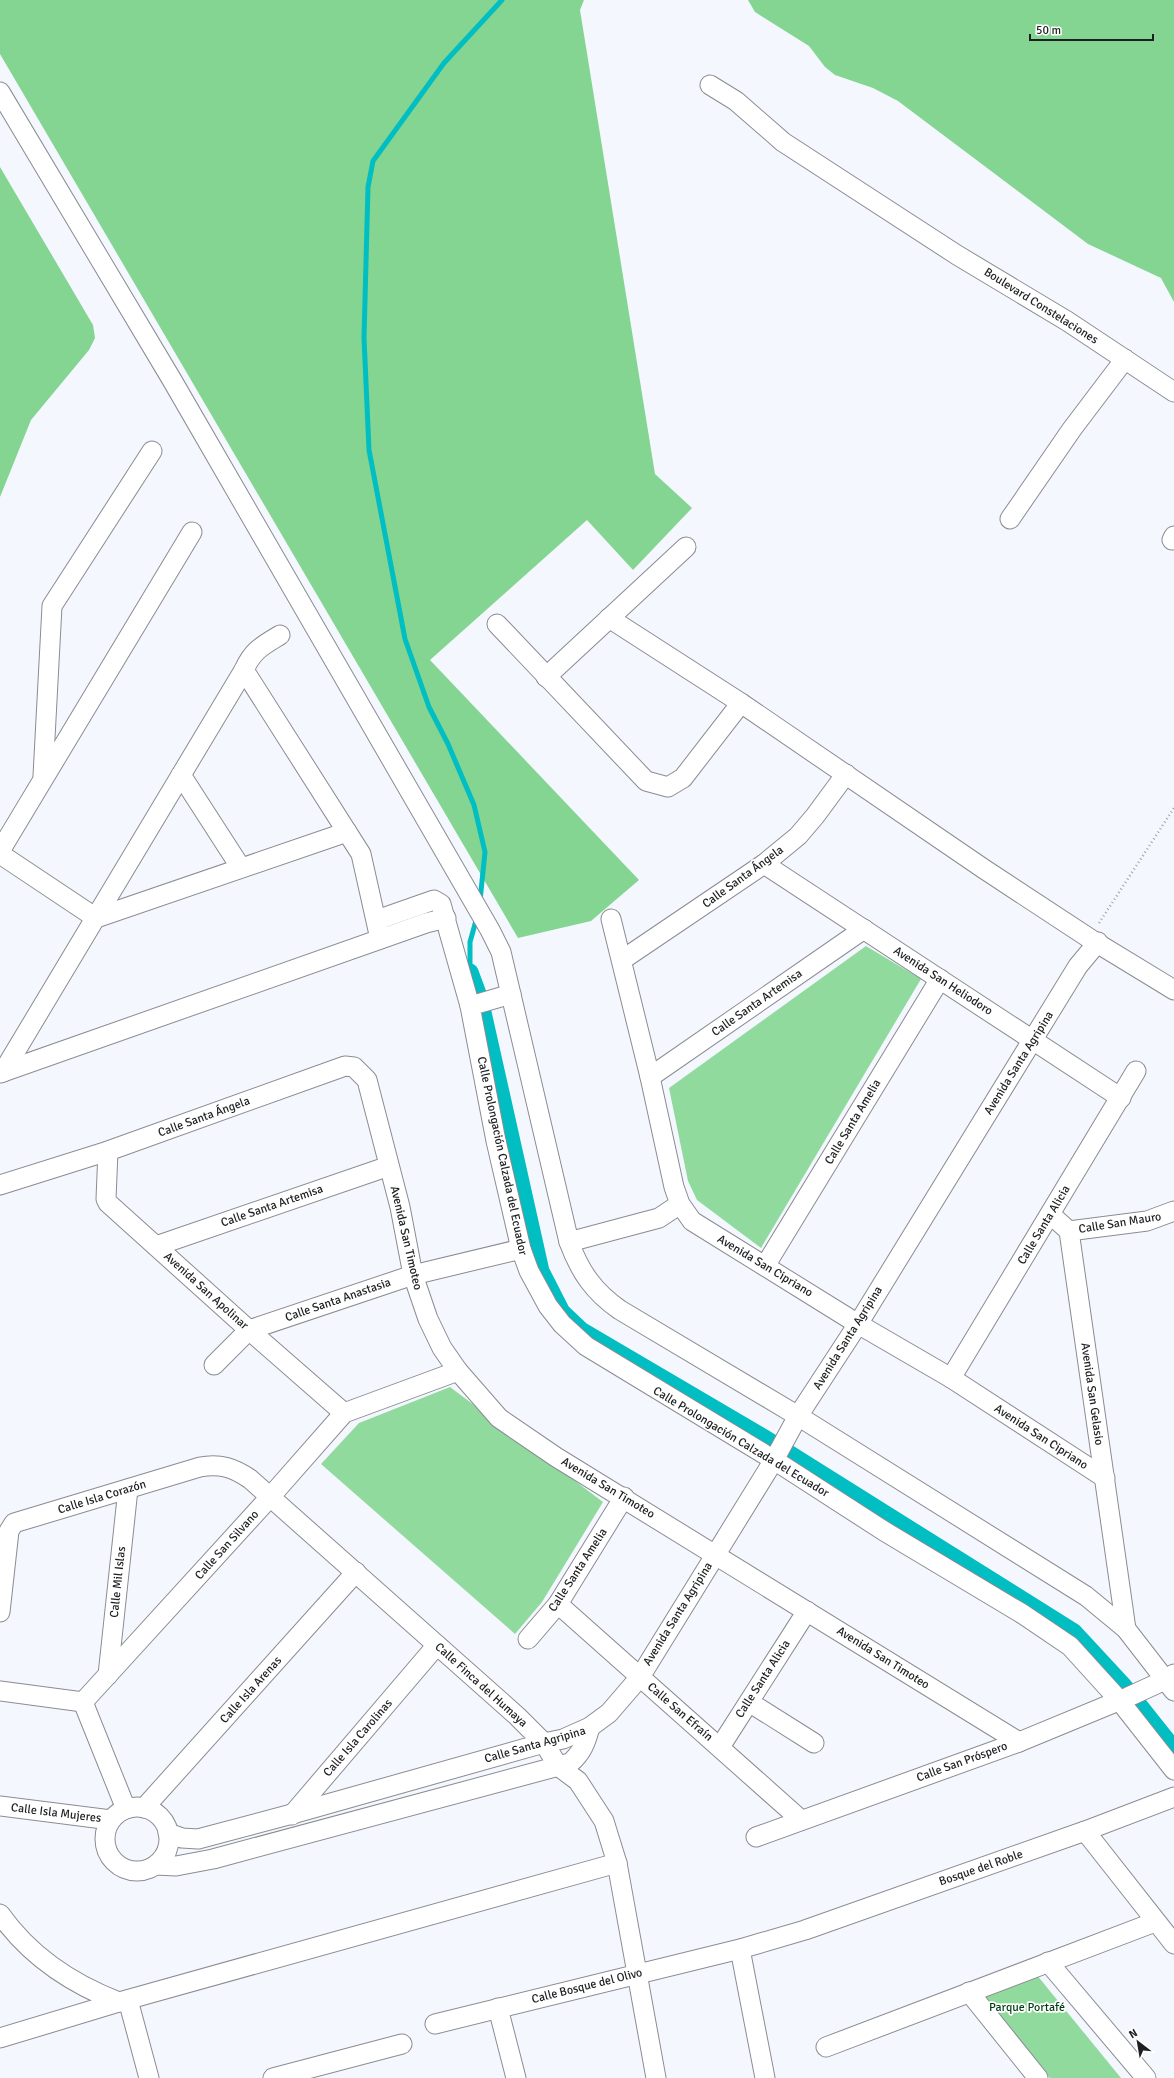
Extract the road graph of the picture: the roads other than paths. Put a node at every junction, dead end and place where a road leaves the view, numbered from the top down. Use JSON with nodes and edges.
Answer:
{"nodes":[{"id":1,"x":710,"y":85,"type":"dead end"},
{"id":2,"x":0,"y":92,"type":"edge"},
{"id":3,"x":1125,"y":359,"type":"junction"},
{"id":4,"x":1174,"y":392,"type":"edge"},
{"id":5,"x":152,"y":451,"type":"dead end"},
{"id":6,"x":1010,"y":519,"type":"dead end"},
{"id":7,"x":192,"y":532,"type":"dead end"},
{"id":8,"x":686,"y":547,"type":"dead end"},
{"id":9,"x":609,"y":618,"type":"junction"},
{"id":10,"x":497,"y":624,"type":"dead end"},
{"id":11,"x":280,"y":635,"type":"dead end"},
{"id":12,"x":244,"y":670,"type":"junction"},
{"id":13,"x":546,"y":677,"type":"junction"},
{"id":14,"x":741,"y":703,"type":"junction"},
{"id":15,"x":846,"y":774,"type":"junction"},
{"id":16,"x":181,"y":775,"type":"junction"},
{"id":17,"x":43,"y":779,"type":"junction"},
{"id":18,"x":347,"y":832,"type":"junction"},
{"id":19,"x":0,"y":850,"type":"edge"},
{"id":20,"x":0,"y":854,"type":"edge"},
{"id":21,"x":764,"y":864,"type":"junction"},
{"id":22,"x":241,"y":868,"type":"junction"},
{"id":23,"x":96,"y":918,"type":"junction"},
{"id":24,"x":446,"y":918,"type":"junction"},
{"id":25,"x":611,"y":919,"type":"dead end"},
{"id":26,"x":377,"y":920,"type":"junction"},
{"id":27,"x":864,"y":929,"type":"junction"},
{"id":28,"x":380,"y":939,"type":"junction"},
{"id":29,"x":1095,"y":941,"type":"junction"},
{"id":30,"x":622,"y":960,"type":"junction"},
{"id":31,"x":940,"y":979,"type":"junction"},
{"id":32,"x":1174,"y":990,"type":"edge"},
{"id":33,"x":511,"y":994,"type":"junction"},
{"id":34,"x":470,"y":1006,"type":"junction"},
{"id":35,"x":1033,"y":1040,"type":"junction"},
{"id":36,"x":1136,"y":1071,"type":"dead end"},
{"id":37,"x":2,"y":1073,"type":"edge"},
{"id":38,"x":650,"y":1077,"type":"junction"},
{"id":39,"x":372,"y":1095,"type":"joint"},
{"id":40,"x":1121,"y":1098,"type":"junction"},
{"id":41,"x":108,"y":1152,"type":"junction"},
{"id":42,"x":389,"y":1166,"type":"junction"},
{"id":43,"x":0,"y":1185,"type":"edge"},
{"id":44,"x":680,"y":1204,"type":"junction"},
{"id":45,"x":1050,"y":1214,"type":"junction"},
{"id":46,"x":1173,"y":1218,"type":"edge"},
{"id":47,"x":1069,"y":1231,"type":"junction"},
{"id":48,"x":570,"y":1242,"type":"junction"},
{"id":49,"x":156,"y":1246,"type":"junction"},
{"id":50,"x":521,"y":1249,"type":"junction"},
{"id":51,"x":765,"y":1266,"type":"junction"},
{"id":52,"x":413,"y":1275,"type":"junction"},
{"id":53,"x":858,"y":1324,"type":"junction"},
{"id":54,"x":249,"y":1330,"type":"junction"},
{"id":55,"x":214,"y":1364,"type":"dead end"},
{"id":56,"x":458,"y":1371,"type":"junction"},
{"id":57,"x":951,"y":1378,"type":"junction"},
{"id":58,"x":344,"y":1413,"type":"junction"},
{"id":59,"x":795,"y":1423,"type":"junction"},
{"id":60,"x":776,"y":1456,"type":"junction"},
{"id":61,"x":1104,"y":1478,"type":"junction"},
{"id":62,"x":128,"y":1489,"type":"junction"},
{"id":63,"x":271,"y":1496,"type":"junction"},
{"id":64,"x":624,"y":1497,"type":"junction"},
{"id":65,"x":716,"y":1554,"type":"junction"},
{"id":66,"x":356,"y":1572,"type":"junction"},
{"id":67,"x":558,"y":1604,"type":"junction"},
{"id":68,"x":807,"y":1611,"type":"junction"},
{"id":69,"x":0,"y":1612,"type":"edge"},
{"id":70,"x":1126,"y":1629,"type":"junction"},
{"id":71,"x":528,"y":1639,"type":"dead end"},
{"id":72,"x":437,"y":1645,"type":"junction"},
{"id":73,"x":108,"y":1675,"type":"junction"},
{"id":74,"x":640,"y":1677,"type":"junction"},
{"id":75,"x":1168,"y":1681,"type":"edge"},
{"id":76,"x":0,"y":1691,"type":"edge"},
{"id":77,"x":1124,"y":1699,"type":"junction"},
{"id":78,"x":83,"y":1702,"type":"junction"},
{"id":79,"x":748,"y":1702,"type":"junction"},
{"id":80,"x":590,"y":1727,"type":"junction"},
{"id":81,"x":544,"y":1742,"type":"junction"},
{"id":82,"x":1019,"y":1742,"type":"junction"},
{"id":83,"x":814,"y":1743,"type":"dead end"},
{"id":84,"x":720,"y":1747,"type":"junction"},
{"id":85,"x":578,"y":1756,"type":"junction"},
{"id":86,"x":558,"y":1766,"type":"junction"},
{"id":87,"x":1174,"y":1770,"type":"edge"},
{"id":88,"x":578,"y":1781,"type":"junction"},
{"id":89,"x":1174,"y":1797,"type":"edge"},
{"id":90,"x":0,"y":1806,"type":"edge"},
{"id":91,"x":127,"y":1812,"type":"junction"},
{"id":92,"x":292,"y":1814,"type":"junction"},
{"id":93,"x":801,"y":1820,"type":"junction"},
{"id":94,"x":1085,"y":1831,"type":"junction"},
{"id":95,"x":168,"y":1833,"type":"junction"},
{"id":96,"x":292,"y":1837,"type":"junction"},
{"id":97,"x":756,"y":1837,"type":"dead end"},
{"id":98,"x":617,"y":1863,"type":"junction"},
{"id":99,"x":156,"y":1865,"type":"junction"},
{"id":100,"x":0,"y":1914,"type":"edge"},
{"id":101,"x":1156,"y":1922,"type":"junction"},
{"id":102,"x":1174,"y":1944,"type":"edge"},
{"id":103,"x":740,"y":1948,"type":"junction"},
{"id":104,"x":1048,"y":1962,"type":"junction"},
{"id":105,"x":638,"y":1974,"type":"junction"},
{"id":106,"x":969,"y":1992,"type":"junction"},
{"id":107,"x":123,"y":2001,"type":"junction"},
{"id":108,"x":498,"y":2008,"type":"junction"},
{"id":109,"x":435,"y":2024,"type":"dead end"},
{"id":110,"x":0,"y":2038,"type":"edge"},
{"id":111,"x":402,"y":2044,"type":"dead end"},
{"id":112,"x":826,"y":2046,"type":"dead end"},
{"id":113,"x":282,"y":2077,"type":"edge"},
{"id":114,"x":149,"y":2078,"type":"edge"},
{"id":115,"x":516,"y":2078,"type":"edge"},
{"id":116,"x":656,"y":2078,"type":"edge"},
{"id":117,"x":765,"y":2078,"type":"edge"},
{"id":118,"x":1038,"y":2078,"type":"edge"},
{"id":119,"x":1146,"y":2078,"type":"edge"}],
"edges":[{"from":1,"to":3,"type":"street","name":"Boulevard Constelaciones"},
{"from":2,"to":33,"type":"street"},
{"from":3,"to":4,"type":"street","name":"Boulevard Constelaciones"},
{"from":3,"to":6,"type":"street"},
{"from":5,"to":17,"type":"street"},
{"from":7,"to":17,"type":"street"},
{"from":8,"to":9,"type":"street"},
{"from":9,"to":13,"type":"street"},
{"from":9,"to":14,"type":"street"},
{"from":10,"to":13,"type":"street"},
{"from":11,"to":12,"type":"street"},
{"from":12,"to":16,"type":"street"},
{"from":12,"to":18,"type":"street"},
{"from":13,"to":14,"type":"street"},
{"from":14,"to":15,"type":"street"},
{"from":15,"to":21,"type":"street","name":"Calle Santa Ángela"},
{"from":15,"to":29,"type":"street"},
{"from":16,"to":22,"type":"street"},
{"from":16,"to":23,"type":"street"},
{"from":17,"to":19,"type":"street"},
{"from":18,"to":22,"type":"street"},
{"from":18,"to":26,"type":"street"},
{"from":20,"to":23,"type":"street"},
{"from":21,"to":27,"type":"street","name":"Avenida San Heliodoro"},
{"from":21,"to":30,"type":"street","name":"Calle Santa Ángela"},
{"from":22,"to":23,"type":"street"},
{"from":23,"to":37,"type":"street"},
{"from":24,"to":26,"type":"street","name":"Calle Prolongación Calzada del Ecuador"},
{"from":24,"to":28,"type":"street"},
{"from":24,"to":34,"type":"street","name":"Calle Prolongación Calzada del Ecuador"},
{"from":25,"to":30,"type":"street","name":"Avenida San Cipriano"},
{"from":26,"to":28,"type":"street"},
{"from":27,"to":31,"type":"street","name":"Avenida San Heliodoro"},
{"from":27,"to":38,"type":"street","name":"Calle Santa Artemisa"},
{"from":28,"to":37,"type":"street"},
{"from":29,"to":32,"type":"street"},
{"from":29,"to":35,"type":"street","name":"Avenida Santa Agripina"},
{"from":30,"to":38,"type":"street","name":"Avenida San Cipriano"},
{"from":31,"to":35,"type":"street","name":"Avenida San Heliodoro"},
{"from":31,"to":51,"type":"street","name":"Calle Santa Amelia"},
{"from":33,"to":34,"type":"street"},
{"from":33,"to":48,"type":"street"},
{"from":34,"to":50,"type":"street","name":"Calle Prolongación Calzada del Ecuador"},
{"from":35,"to":40,"type":"street","name":"Avenida San Heliodoro"},
{"from":35,"to":53,"type":"street","name":"Avenida Santa Agripina"},
{"from":36,"to":40,"type":"street","name":"Calle Santa Alicia"},
{"from":38,"to":44,"type":"street","name":"Avenida San Cipriano"},
{"from":39,"to":41,"type":"street","name":"Calle Santa Ángela"},
{"from":39,"to":42,"type":"street","name":"Avenida San Timoteo"},
{"from":40,"to":45,"type":"street","name":"Calle Santa Alicia"},
{"from":41,"to":43,"type":"street","name":"Calle Santa Ángela"},
{"from":41,"to":49,"type":"street","name":"Avenida San Apolinar"},
{"from":42,"to":49,"type":"street","name":"Calle Santa Artemisa"},
{"from":42,"to":52,"type":"street","name":"Avenida San Timoteo"},
{"from":44,"to":48,"type":"street"},
{"from":44,"to":51,"type":"street","name":"Avenida San Cipriano"},
{"from":45,"to":47,"type":"street"},
{"from":45,"to":57,"type":"street","name":"Calle Santa Alicia"},
{"from":46,"to":47,"type":"street","name":"Calle San Mauro"},
{"from":47,"to":61,"type":"street","name":"Avenida San Gelasio"},
{"from":48,"to":59,"type":"street"},
{"from":49,"to":54,"type":"street","name":"Avenida San Apolinar"},
{"from":50,"to":52,"type":"street","name":"Calle Santa Anastasia"},
{"from":50,"to":60,"type":"street","name":"Calle Prolongación Calzada del Ecuador"},
{"from":51,"to":53,"type":"street","name":"Avenida San Cipriano"},
{"from":52,"to":54,"type":"street","name":"Calle Santa Anastasia"},
{"from":52,"to":56,"type":"street","name":"Avenida San Timoteo"},
{"from":53,"to":57,"type":"street","name":"Avenida San Cipriano"},
{"from":53,"to":59,"type":"street","name":"Avenida Santa Agripina"},
{"from":54,"to":55,"type":"street","name":"Calle Santa Anastasia"},
{"from":54,"to":58,"type":"street","name":"Avenida San Apolinar"},
{"from":56,"to":58,"type":"street","name":"Calle San Silvano"},
{"from":56,"to":64,"type":"street","name":"Avenida San Timoteo"},
{"from":57,"to":61,"type":"street","name":"Avenida San Cipriano"},
{"from":58,"to":63,"type":"street","name":"Calle San Silvano"},
{"from":59,"to":60,"type":"street","name":"Avenida Santa Agripina"},
{"from":59,"to":70,"type":"street"},
{"from":60,"to":65,"type":"street","name":"Avenida Santa Agripina"},
{"from":60,"to":77,"type":"street","name":"Calle Prolongación Calzada del Ecuador"},
{"from":61,"to":70,"type":"street","name":"Avenida San Gelasio"},
{"from":62,"to":63,"type":"street","name":"Calle Isla Corazón"},
{"from":62,"to":69,"type":"street","name":"Calle Isla Corazón"},
{"from":62,"to":73,"type":"street","name":"Calle Mil Islas"},
{"from":63,"to":66,"type":"street","name":"Calle Finca del Humaya"},
{"from":63,"to":73,"type":"street","name":"Calle San Silvano"},
{"from":64,"to":65,"type":"street","name":"Avenida San Timoteo"},
{"from":64,"to":67,"type":"street","name":"Calle Santa Amelia"},
{"from":65,"to":68,"type":"street","name":"Avenida San Timoteo"},
{"from":65,"to":74,"type":"street","name":"Avenida Santa Agripina"},
{"from":66,"to":72,"type":"street","name":"Calle Finca del Humaya"},
{"from":66,"to":91,"type":"street","name":"Calle Isla Arenas"},
{"from":67,"to":71,"type":"street","name":"Calle Santa Amelia"},
{"from":67,"to":74,"type":"street","name":"Calle San Efraín"},
{"from":68,"to":79,"type":"street","name":"Calle Santa Alicia"},
{"from":68,"to":82,"type":"street","name":"Avenida San Timoteo"},
{"from":70,"to":75,"type":"street"},
{"from":72,"to":81,"type":"street","name":"Calle Finca del Humaya"},
{"from":72,"to":92,"type":"street","name":"Calle Isla Carolinas"},
{"from":73,"to":78,"type":"street","name":"Calle San Silvano"},
{"from":74,"to":80,"type":"street","name":"Avenida Santa Agripina"},
{"from":74,"to":84,"type":"street","name":"Calle San Efraín"},
{"from":75,"to":77,"type":"street","name":"Calle San Próspero"},
{"from":76,"to":78,"type":"street"},
{"from":77,"to":82,"type":"street","name":"Calle San Próspero"},
{"from":77,"to":87,"type":"street","name":"Calle Prolongación Calzada del Ecuador"},
{"from":78,"to":91,"type":"street"},
{"from":79,"to":83,"type":"street"},
{"from":79,"to":84,"type":"street","name":"Calle Santa Alicia"},
{"from":80,"to":81,"type":"street","name":"Calle Santa Agripina"},
{"from":80,"to":85,"type":"street","name":"Calle Santa Agripina"},
{"from":81,"to":86,"type":"street","name":"Calle Finca del Humaya"},
{"from":81,"to":92,"type":"street","name":"Calle Santa Agripina"},
{"from":82,"to":93,"type":"street","name":"Calle San Próspero"},
{"from":84,"to":93,"type":"street","name":"Calle San Efraín"},
{"from":85,"to":86,"type":"street","name":"Calle Santa Agripina"},
{"from":85,"to":88,"type":"street"},
{"from":86,"to":88,"type":"street","name":"Calle Finca del Humaya"},
{"from":86,"to":96,"type":"street","name":"Calle Santa Agripina"},
{"from":88,"to":98,"type":"street","name":"Calle Finca del Humaya"},
{"from":89,"to":94,"type":"street"},
{"from":90,"to":91,"type":"street","name":"Calle Isla Mujeres"},
{"from":91,"to":95,"type":"street"},
{"from":91,"to":99,"type":"street"},
{"from":92,"to":95,"type":"street","name":"Calle Santa Agripina"},
{"from":92,"to":96,"type":"street"},
{"from":93,"to":97,"type":"street","name":"Calle San Próspero"},
{"from":94,"to":101,"type":"street"},
{"from":94,"to":103,"type":"street","name":"Bosque del Roble"},
{"from":95,"to":99,"type":"street"},
{"from":96,"to":99,"type":"street","name":"Calle Santa Agripina"},
{"from":98,"to":105,"type":"street","name":"Calle Finca del Humaya"},
{"from":98,"to":107,"type":"street"},
{"from":100,"to":107,"type":"street"},
{"from":101,"to":102,"type":"street"},
{"from":101,"to":104,"type":"street"},
{"from":103,"to":105,"type":"street","name":"Calle Bosque del Olivo"},
{"from":103,"to":117,"type":"street"},
{"from":104,"to":106,"type":"street"},
{"from":104,"to":119,"type":"street"},
{"from":105,"to":108,"type":"street","name":"Calle Bosque del Olivo"},
{"from":105,"to":116,"type":"street","name":"Calle Finca del Humaya"},
{"from":106,"to":112,"type":"street"},
{"from":106,"to":118,"type":"street"},
{"from":107,"to":110,"type":"street"},
{"from":107,"to":114,"type":"street"},
{"from":108,"to":109,"type":"street","name":"Calle Bosque del Olivo"},
{"from":108,"to":115,"type":"street"},
{"from":111,"to":113,"type":"street"}]}
